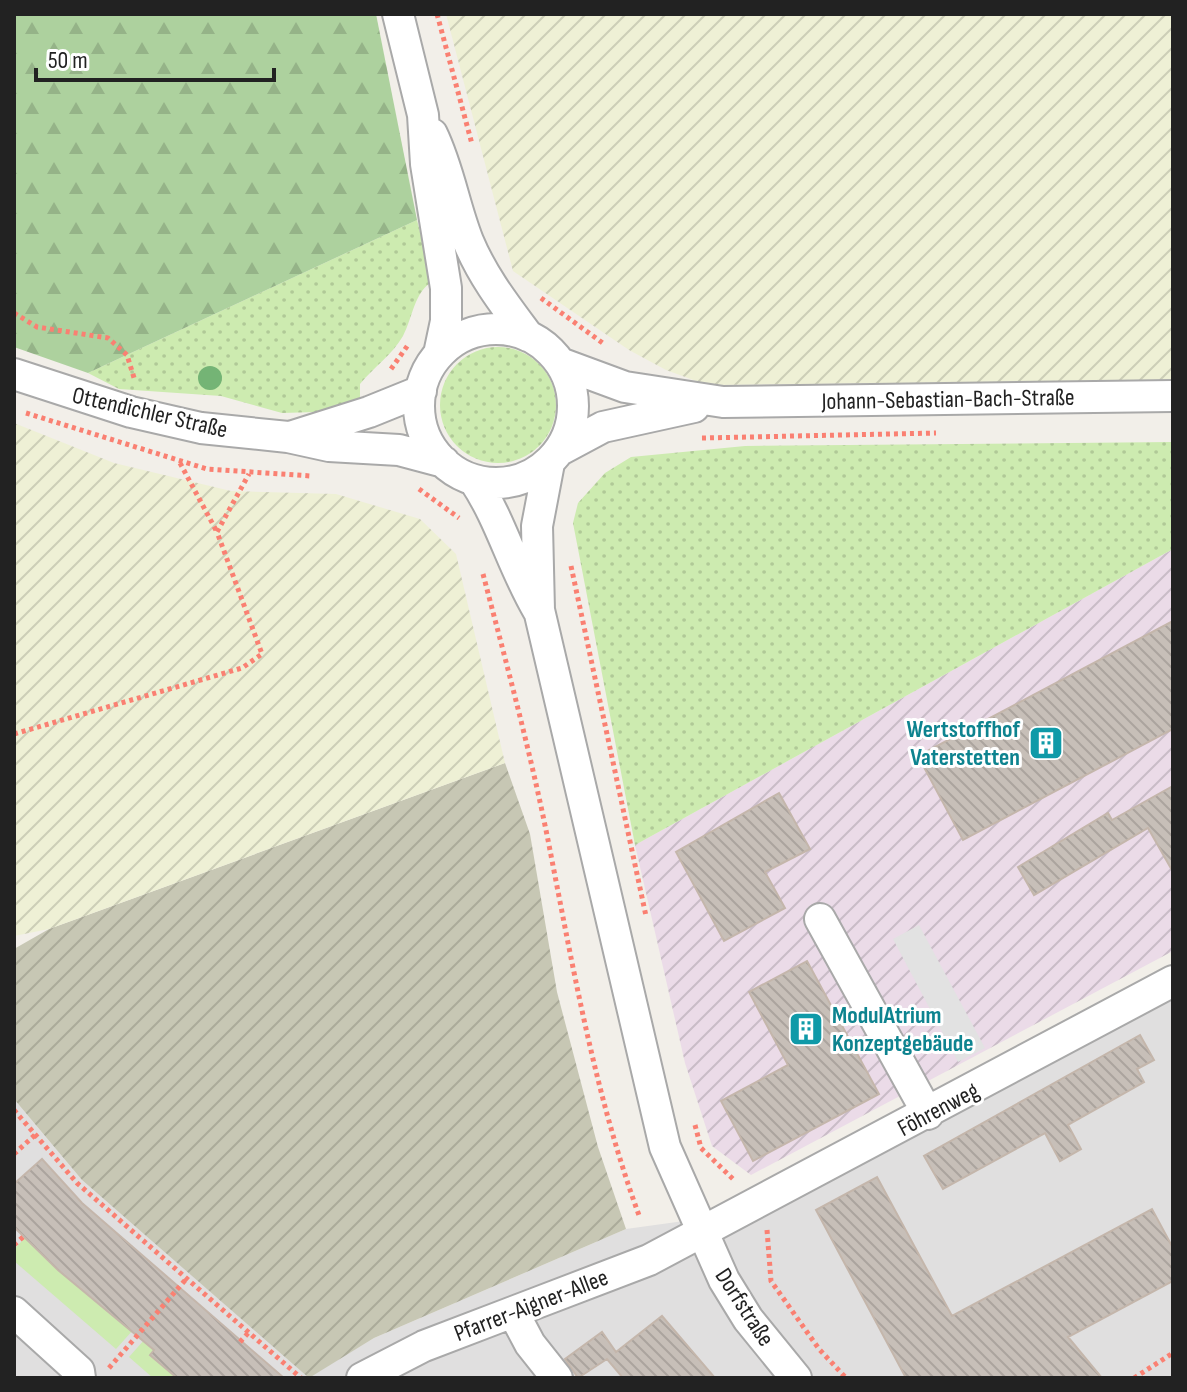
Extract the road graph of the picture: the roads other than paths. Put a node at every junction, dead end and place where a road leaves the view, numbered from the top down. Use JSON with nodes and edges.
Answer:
{"nodes":[{"id":1,"x":398,"y":14,"type":"edge"},
{"id":2,"x":423,"y":115,"type":"junction"},
{"id":3,"x":528,"y":336,"type":"junction"},
{"id":4,"x":439,"y":354,"type":"junction"},
{"id":5,"x":560,"y":363,"type":"junction"},
{"id":6,"x":14,"y":374,"type":"edge"},
{"id":7,"x":421,"y":391,"type":"junction"},
{"id":8,"x":1173,"y":396,"type":"edge"},
{"id":9,"x":723,"y":402,"type":"junction"},
{"id":10,"x":288,"y":437,"type":"junction"},
{"id":11,"x":554,"y":456,"type":"junction"},
{"id":12,"x":444,"y":462,"type":"junction"},
{"id":13,"x":474,"y":480,"type":"junction"},
{"id":14,"x":539,"y":610,"type":"junction"},
{"id":15,"x":820,"y":919,"type":"dead end"},
{"id":16,"x":1173,"y":981,"type":"edge"},
{"id":17,"x":928,"y":1114,"type":"junction"},
{"id":18,"x":701,"y":1232,"type":"junction"},
{"id":19,"x":14,"y":1312,"type":"edge"},
{"id":20,"x":513,"y":1312,"type":"junction"},
{"id":21,"x":80,"y":1378,"type":"edge"},
{"id":22,"x":362,"y":1378,"type":"edge"},
{"id":23,"x":557,"y":1378,"type":"edge"},
{"id":24,"x":796,"y":1378,"type":"edge"}],
"edges":[{"from":1,"to":2,"type":"street"},
{"from":2,"to":3,"type":"street"},
{"from":2,"to":4,"type":"street"},
{"from":3,"to":4,"type":"street"},
{"from":3,"to":5,"type":"street"},
{"from":4,"to":7,"type":"street"},
{"from":5,"to":9,"type":"street","name":"Johann-Sebastian-Bach-Straße"},
{"from":5,"to":11,"type":"street"},
{"from":6,"to":10,"type":"street","name":"Ottendichler Straße"},
{"from":7,"to":10,"type":"street","name":"Ottendichler Straße"},
{"from":7,"to":12,"type":"street"},
{"from":8,"to":9,"type":"street","name":"Johann-Sebastian-Bach-Straße"},
{"from":9,"to":11,"type":"street","name":"Johann-Sebastian-Bach-Straße"},
{"from":10,"to":12,"type":"street","name":"Ottendichler Straße"},
{"from":11,"to":13,"type":"street"},
{"from":11,"to":14,"type":"street"},
{"from":12,"to":13,"type":"street"},
{"from":13,"to":14,"type":"street"},
{"from":14,"to":18,"type":"street","name":"Dorfstraße"},
{"from":15,"to":17,"type":"street"},
{"from":16,"to":17,"type":"street","name":"Föhrenweg"},
{"from":17,"to":18,"type":"street","name":"Föhrenweg"},
{"from":18,"to":20,"type":"street","name":"Pfarrer-Aigner-Allee"},
{"from":18,"to":24,"type":"street","name":"Dorfstraße"},
{"from":19,"to":21,"type":"street"},
{"from":20,"to":22,"type":"street","name":"Pfarrer-Aigner-Allee"},
{"from":20,"to":23,"type":"street"}]}
